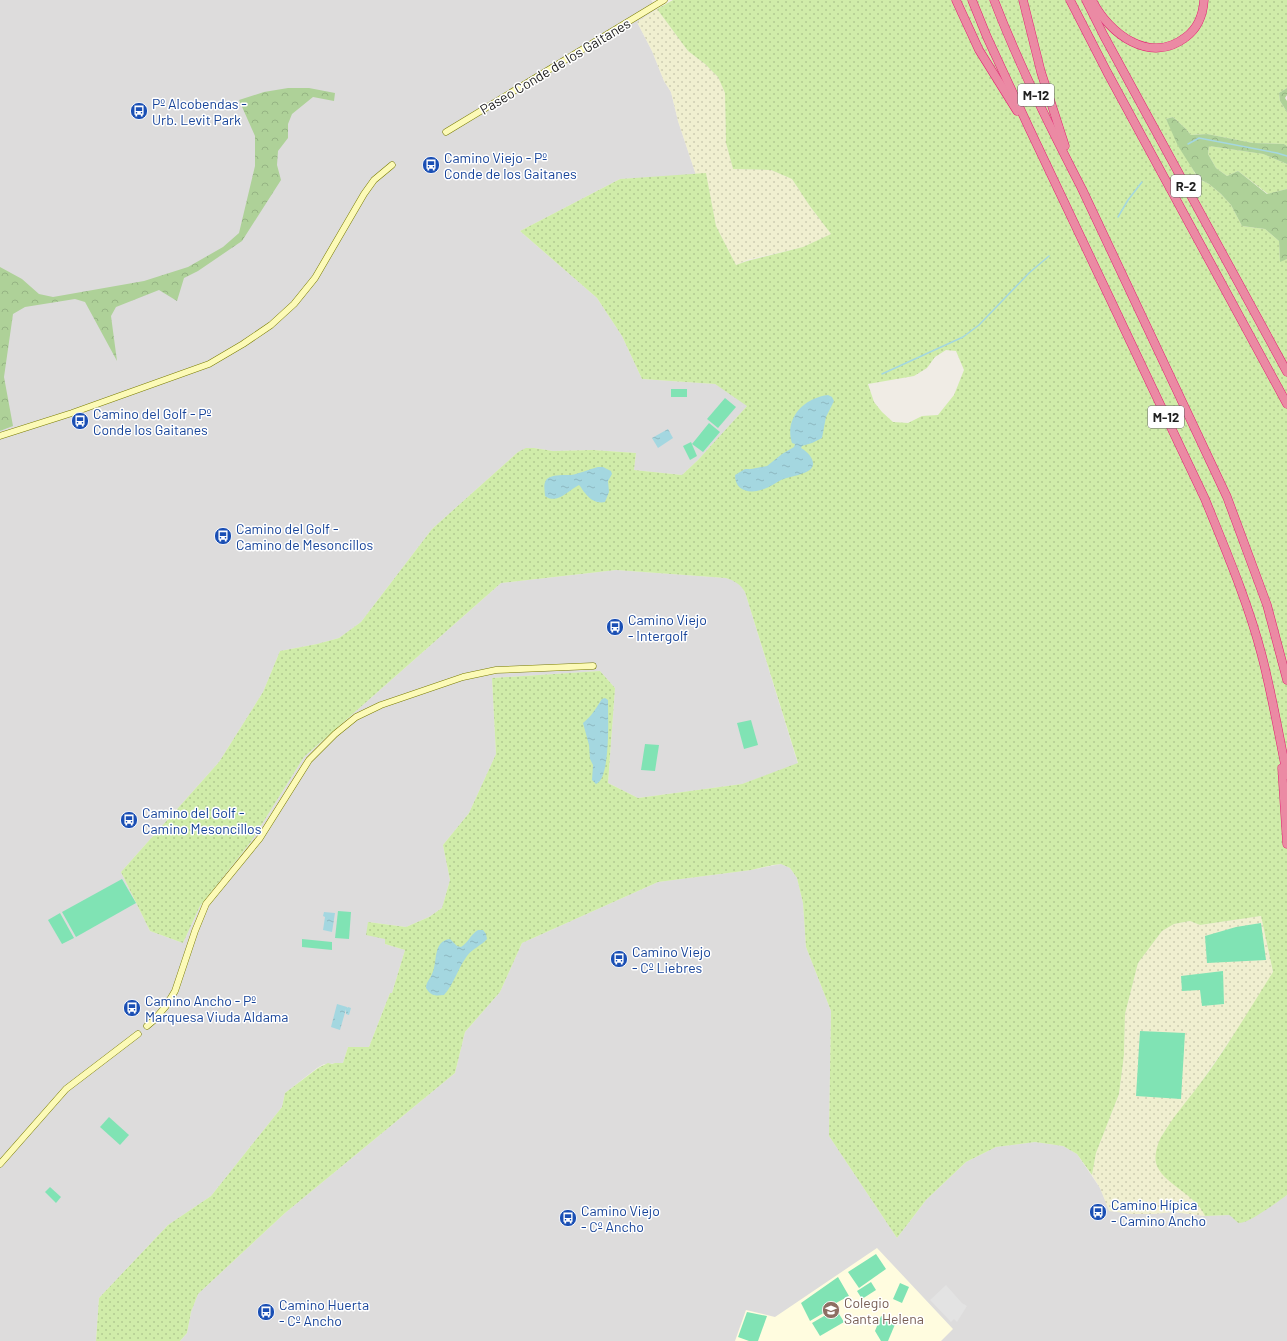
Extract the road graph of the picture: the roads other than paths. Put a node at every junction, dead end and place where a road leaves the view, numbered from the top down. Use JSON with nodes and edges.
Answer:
{"nodes":[{"id":1,"x":664,"y":0,"type":"edge"},
{"id":2,"x":956,"y":0,"type":"edge"},
{"id":3,"x":972,"y":0,"type":"edge"},
{"id":4,"x":994,"y":0,"type":"edge"},
{"id":5,"x":1022,"y":0,"type":"edge"},
{"id":6,"x":1070,"y":0,"type":"edge"},
{"id":7,"x":1086,"y":0,"type":"edge"},
{"id":8,"x":1092,"y":0,"type":"edge"},
{"id":9,"x":1204,"y":0,"type":"edge"},
{"id":10,"x":1030,"y":130,"type":"junction"},
{"id":11,"x":446,"y":132,"type":"dead end"},
{"id":12,"x":392,"y":165,"type":"dead end"},
{"id":13,"x":1082,"y":189,"type":"junction"},
{"id":14,"x":1287,"y":372,"type":"edge"},
{"id":15,"x":1287,"y":404,"type":"edge"},
{"id":16,"x":0,"y":436,"type":"edge"},
{"id":17,"x":594,"y":666,"type":"dead end"},
{"id":18,"x":1287,"y":680,"type":"edge"},
{"id":19,"x":1274,"y":714,"type":"junction"},
{"id":20,"x":1287,"y":775,"type":"edge"},
{"id":21,"x":1287,"y":844,"type":"edge"},
{"id":22,"x":147,"y":1026,"type":"dead end"},
{"id":23,"x":138,"y":1034,"type":"dead end"},
{"id":24,"x":0,"y":1164,"type":"edge"}],
"edges":[{"from":1,"to":11,"type":"street","name":"Paseo Conde de los Gaitanes"},
{"from":2,"to":10,"type":"highway"},
{"from":3,"to":10,"type":"highway","number":"M-12"},
{"from":4,"to":13,"type":"highway","number":"M-12"},
{"from":5,"to":13,"type":"highway"},
{"from":6,"to":15,"type":"highway","number":"R-2"},
{"from":7,"to":14,"type":"highway","number":"R-2"},
{"from":8,"to":9,"type":"highway"},
{"from":10,"to":19,"type":"highway","number":"M-12"},
{"from":12,"to":16,"type":"street"},
{"from":13,"to":18,"type":"highway","number":"M-12"},
{"from":17,"to":22,"type":"street"},
{"from":19,"to":20,"type":"highway","number":"M-12"},
{"from":19,"to":21,"type":"highway"},
{"from":23,"to":24,"type":"street"}]}
